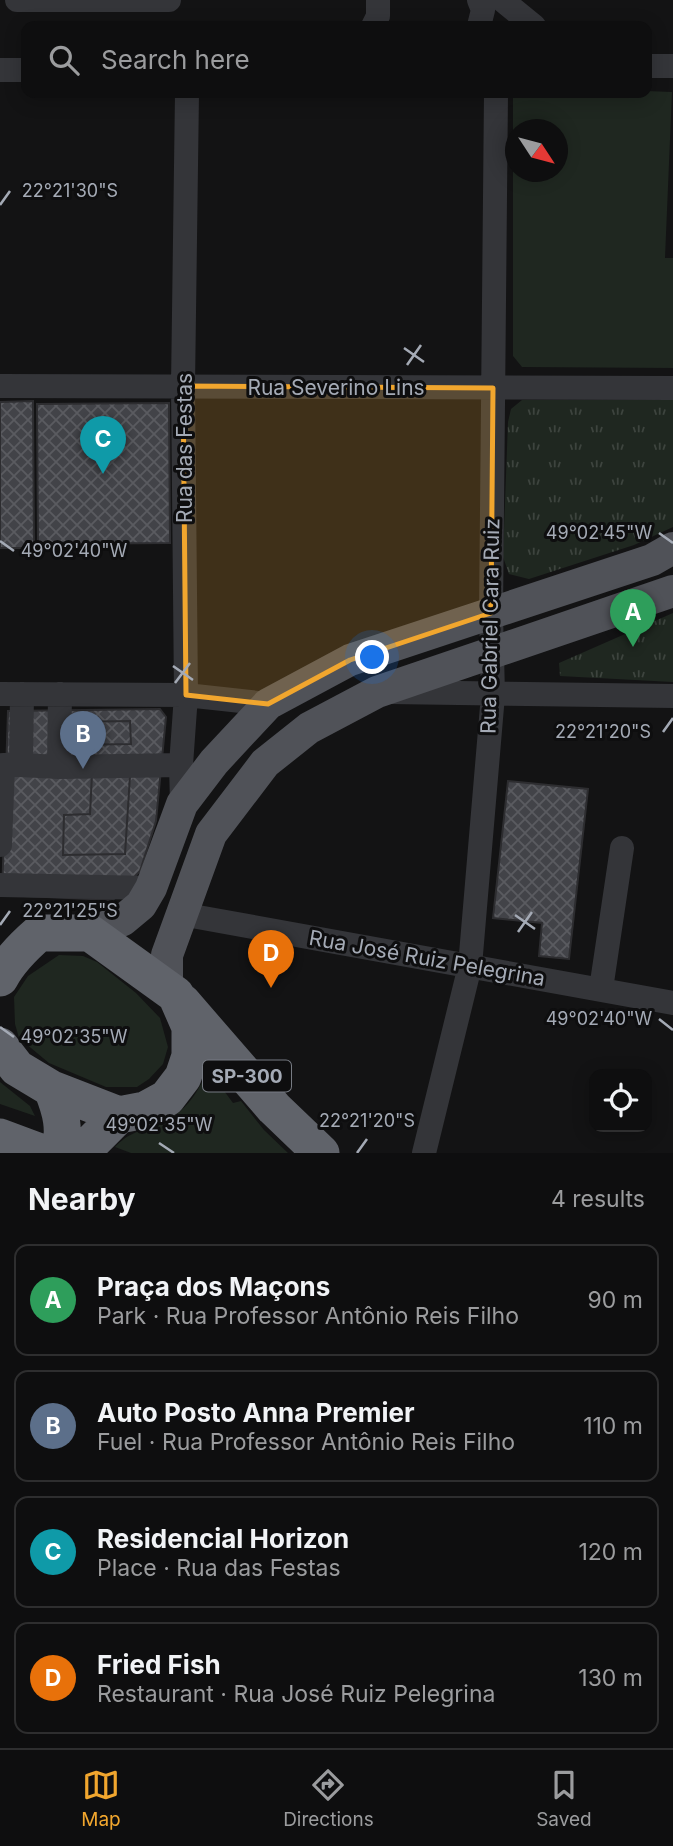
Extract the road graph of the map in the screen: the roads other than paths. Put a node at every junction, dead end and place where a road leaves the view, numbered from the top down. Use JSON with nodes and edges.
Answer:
{"nodes":[{"id":1,"x":16,"y":0,"type":"edge"},
{"id":2,"x":169,"y":0,"type":"edge"},
{"id":3,"x":479,"y":0,"type":"edge"},
{"id":4,"x":502,"y":0,"type":"edge"},
{"id":5,"x":480,"y":21,"type":"edge"},
{"id":6,"x":528,"y":21,"type":"edge"},
{"id":7,"x":652,"y":66,"type":"edge"},
{"id":8,"x":673,"y":66,"type":"edge"},
{"id":9,"x":0,"y":70,"type":"edge"},
{"id":10,"x":21,"y":70,"type":"edge"},
{"id":11,"x":187,"y":98,"type":"edge"},
{"id":12,"x":496,"y":98,"type":"edge"},
{"id":13,"x":0,"y":386,"type":"edge"},
{"id":14,"x":183,"y":386,"type":"junction"},
{"id":15,"x":493,"y":388,"type":"junction"},
{"id":16,"x":673,"y":388,"type":"edge"},
{"id":17,"x":673,"y":548,"type":"edge"},
{"id":18,"x":673,"y":591,"type":"edge"},
{"id":19,"x":491,"y":613,"type":"junction"},
{"id":20,"x":491,"y":653,"type":"junction"},
{"id":21,"x":377,"y":692,"type":"junction"},
{"id":22,"x":11,"y":694,"type":"edge"},
{"id":23,"x":60,"y":694,"type":"junction"},
{"id":24,"x":186,"y":695,"type":"junction"},
{"id":25,"x":492,"y":695,"type":"junction"},
{"id":26,"x":673,"y":696,"type":"edge"},
{"id":27,"x":268,"y":704,"type":"junction"},
{"id":28,"x":21,"y":765,"type":"junction"},
{"id":29,"x":181,"y":765,"type":"junction"},
{"id":30,"x":59,"y":767,"type":"junction"},
{"id":31,"x":181,"y":804,"type":"junction"},
{"id":32,"x":0,"y":845,"type":"edge"},
{"id":33,"x":622,"y":848,"type":"dead end"},
{"id":34,"x":0,"y":885,"type":"edge"},
{"id":35,"x":150,"y":888,"type":"junction"},
{"id":36,"x":181,"y":914,"type":"junction"},
{"id":37,"x":38,"y":933,"type":"junction"},
{"id":38,"x":90,"y":933,"type":"junction"},
{"id":39,"x":0,"y":944,"type":"edge"},
{"id":40,"x":470,"y":966,"type":"junction"},
{"id":41,"x":0,"y":978,"type":"edge"},
{"id":42,"x":601,"y":989,"type":"junction"},
{"id":43,"x":171,"y":991,"type":"junction"},
{"id":44,"x":673,"y":1003,"type":"edge"},
{"id":45,"x":0,"y":1046,"type":"edge"},
{"id":46,"x":52,"y":1089,"type":"junction"},
{"id":47,"x":119,"y":1115,"type":"junction"},
{"id":48,"x":4,"y":1139,"type":"edge"},
{"id":49,"x":43,"y":1153,"type":"edge"},
{"id":50,"x":59,"y":1153,"type":"edge"},
{"id":51,"x":87,"y":1153,"type":"edge"},
{"id":52,"x":321,"y":1153,"type":"edge"},
{"id":53,"x":424,"y":1153,"type":"edge"}],
"edges":[{"from":1,"to":2,"type":"street"},
{"from":3,"to":5,"type":"street"},
{"from":4,"to":6,"type":"street"},
{"from":7,"to":8,"type":"street"},
{"from":9,"to":10,"type":"street"},
{"from":11,"to":14,"type":"street","name":"Rua das Festas"},
{"from":12,"to":15,"type":"street","name":"Rua Gabriel Cara Ruiz"},
{"from":13,"to":14,"type":"street","name":"Rua Severino Lins"},
{"from":14,"to":15,"type":"street","name":"Rua Severino Lins"},
{"from":14,"to":24,"type":"street","name":"Rua das Festas"},
{"from":15,"to":16,"type":"street","name":"Rua Severino Lins"},
{"from":15,"to":19,"type":"street","name":"Rua Gabriel Cara Ruiz"},
{"from":17,"to":19,"type":"main road"},
{"from":18,"to":20,"type":"main road"},
{"from":19,"to":20,"type":"street","name":"Rua Gabriel Cara Ruiz"},
{"from":19,"to":27,"type":"main road"},
{"from":20,"to":21,"type":"main road"},
{"from":20,"to":25,"type":"street","name":"Rua Gabriel Cara Ruiz"},
{"from":21,"to":25,"type":"street"},
{"from":21,"to":36,"type":"main road"},
{"from":22,"to":23,"type":"street"},
{"from":22,"to":28,"type":"street"},
{"from":23,"to":24,"type":"street"},
{"from":23,"to":30,"type":"street"},
{"from":24,"to":27,"type":"street"},
{"from":24,"to":29,"type":"street","name":"Rua das Festas"},
{"from":25,"to":26,"type":"street"},
{"from":25,"to":40,"type":"street","name":"Rua Gabriel Cara Ruiz"},
{"from":27,"to":31,"type":"main road"},
{"from":28,"to":30,"type":"street"},
{"from":28,"to":32,"type":"street"},
{"from":29,"to":30,"type":"street"},
{"from":29,"to":31,"type":"street","name":"Rua das Festas"},
{"from":31,"to":35,"type":"main road"},
{"from":33,"to":42,"type":"street"},
{"from":34,"to":35,"type":"street"},
{"from":35,"to":38,"type":"main road"},
{"from":36,"to":40,"type":"street","name":"Rua José Ruiz Pelegrina"},
{"from":36,"to":43,"type":"main road"},
{"from":37,"to":38,"type":"highway"},
{"from":37,"to":39,"type":"highway"},
{"from":37,"to":41,"type":"highway"},
{"from":38,"to":43,"type":"highway"},
{"from":40,"to":42,"type":"street","name":"Rua José Ruiz Pelegrina"},
{"from":40,"to":53,"type":"street","name":"Rua Gabriel Cara Ruiz"},
{"from":42,"to":44,"type":"street","name":"Rua José Ruiz Pelegrina"},
{"from":43,"to":47,"type":"highway"},
{"from":43,"to":52,"type":"highway","number":"SP-300"},
{"from":45,"to":46,"type":"highway"},
{"from":46,"to":47,"type":"highway"},
{"from":46,"to":50,"type":"highway"},
{"from":47,"to":51,"type":"highway"},
{"from":48,"to":49,"type":"highway"}]}
